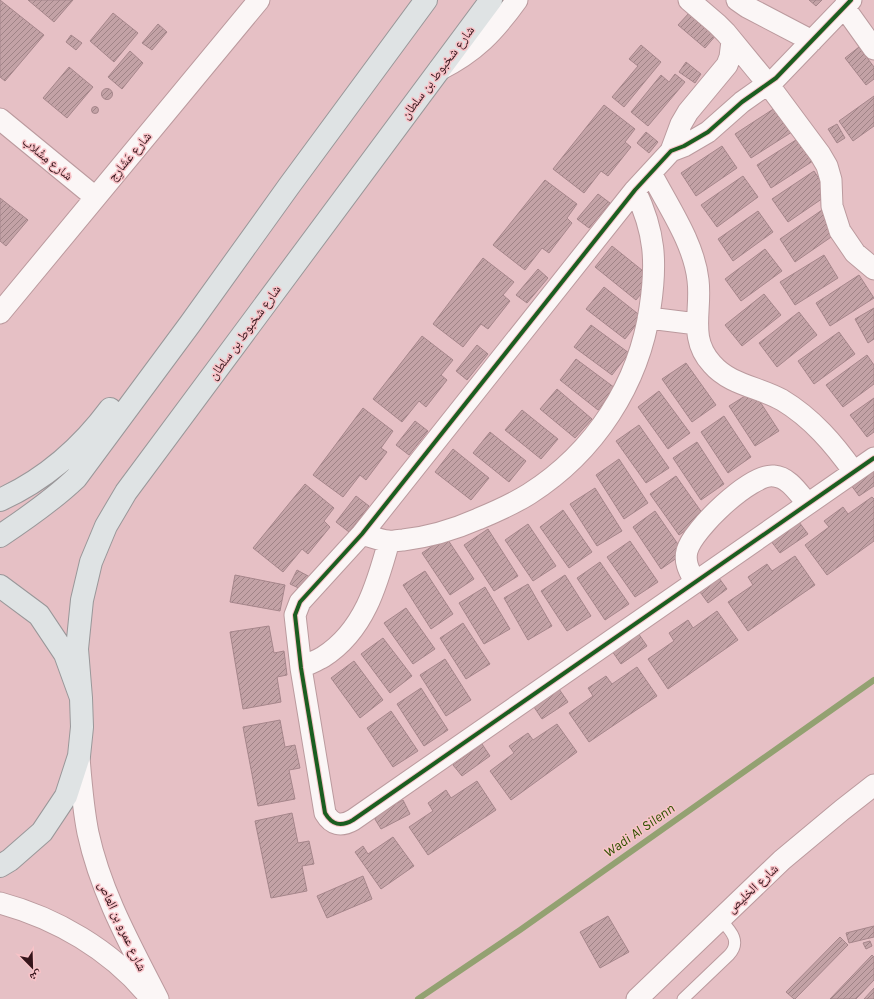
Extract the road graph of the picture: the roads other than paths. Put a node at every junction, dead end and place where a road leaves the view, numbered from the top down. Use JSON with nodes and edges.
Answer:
{"nodes":[{"id":1,"x":259,"y":0,"type":"edge"},
{"id":2,"x":426,"y":0,"type":"edge"},
{"id":3,"x":491,"y":0,"type":"edge"},
{"id":4,"x":517,"y":0,"type":"edge"},
{"id":5,"x":689,"y":0,"type":"edge"},
{"id":6,"x":742,"y":4,"type":"edge"},
{"id":7,"x":848,"y":4,"type":"edge"},
{"id":8,"x":729,"y":37,"type":"junction"},
{"id":9,"x":812,"y":41,"type":"junction"},
{"id":10,"x":874,"y":49,"type":"edge"},
{"id":11,"x":437,"y":71,"type":"junction"},
{"id":12,"x":768,"y":84,"type":"junction"},
{"id":13,"x":0,"y":119,"type":"edge"},
{"id":14,"x":671,"y":151,"type":"junction"},
{"id":15,"x":651,"y":173,"type":"junction"},
{"id":16,"x":289,"y":186,"type":"junction"},
{"id":17,"x":635,"y":190,"type":"junction"},
{"id":18,"x":95,"y":197,"type":"junction"},
{"id":19,"x":874,"y":269,"type":"edge"},
{"id":20,"x":0,"y":313,"type":"edge"},
{"id":21,"x":649,"y":318,"type":"junction"},
{"id":22,"x":697,"y":324,"type":"junction"},
{"id":23,"x":874,"y":458,"type":"edge"},
{"id":24,"x":854,"y":472,"type":"junction"},
{"id":25,"x":0,"y":500,"type":"edge"},
{"id":26,"x":808,"y":504,"type":"junction"},
{"id":27,"x":362,"y":534,"type":"junction"},
{"id":28,"x":0,"y":536,"type":"edge"},
{"id":29,"x":389,"y":542,"type":"junction"},
{"id":30,"x":695,"y":582,"type":"junction"},
{"id":31,"x":0,"y":586,"type":"edge"},
{"id":32,"x":301,"y":668,"type":"junction"},
{"id":33,"x":81,"y":698,"type":"junction"},
{"id":34,"x":79,"y":756,"type":"junction"},
{"id":35,"x":874,"y":785,"type":"edge"},
{"id":36,"x":0,"y":866,"type":"edge"},
{"id":37,"x":0,"y":903,"type":"edge"},
{"id":38,"x":720,"y":919,"type":"junction"},
{"id":39,"x":152,"y":999,"type":"edge"},
{"id":40,"x":158,"y":999,"type":"edge"},
{"id":41,"x":637,"y":999,"type":"edge"},
{"id":42,"x":683,"y":999,"type":"edge"}],
"edges":[{"from":1,"to":18,"type":"street","name":"شارع عَشَارِج"},
{"from":2,"to":16,"type":"main road"},
{"from":3,"to":11,"type":"main road","name":"شارع شخبوط بن سلطان"},
{"from":4,"to":11,"type":"street"},
{"from":5,"to":8,"type":"street"},
{"from":6,"to":8,"type":"street"},
{"from":6,"to":9,"type":"street"},
{"from":7,"to":9,"type":"street"},
{"from":7,"to":10,"type":"street"},
{"from":8,"to":12,"type":"street"},
{"from":8,"to":14,"type":"street"},
{"from":9,"to":12,"type":"street"},
{"from":11,"to":33,"type":"main road","name":"شارع شخبوط بن سلطان"},
{"from":12,"to":14,"type":"street"},
{"from":12,"to":19,"type":"street"},
{"from":13,"to":18,"type":"street","name":"شارع مِشْلاب"},
{"from":14,"to":15,"type":"street"},
{"from":15,"to":17,"type":"street"},
{"from":15,"to":22,"type":"street"},
{"from":16,"to":25,"type":"main road"},
{"from":16,"to":28,"type":"main road"},
{"from":17,"to":21,"type":"street"},
{"from":17,"to":27,"type":"street"},
{"from":18,"to":20,"type":"street","name":"شارع عَشَارِج"},
{"from":21,"to":22,"type":"street"},
{"from":21,"to":29,"type":"street"},
{"from":22,"to":24,"type":"street"},
{"from":23,"to":24,"type":"street"},
{"from":24,"to":26,"type":"street"},
{"from":26,"to":30,"type":"street"},
{"from":26,"to":30,"type":"street"},
{"from":27,"to":29,"type":"street"},
{"from":27,"to":32,"type":"street"},
{"from":29,"to":32,"type":"street"},
{"from":30,"to":32,"type":"street"},
{"from":31,"to":33,"type":"main road"},
{"from":33,"to":34,"type":"main road","name":"شارع شخبوط بن سلطان"},
{"from":34,"to":36,"type":"main road","name":"شارع شخبوط بن سلطان"},
{"from":34,"to":40,"type":"street","name":"شارع عمرو بن العاص"},
{"from":35,"to":38,"type":"street","name":"شارع الخليص"},
{"from":37,"to":39,"type":"street","name":"شارع عمرو بن العاص"},
{"from":38,"to":41,"type":"street","name":"شارع الخليص"},
{"from":38,"to":42,"type":"lane"}]}
